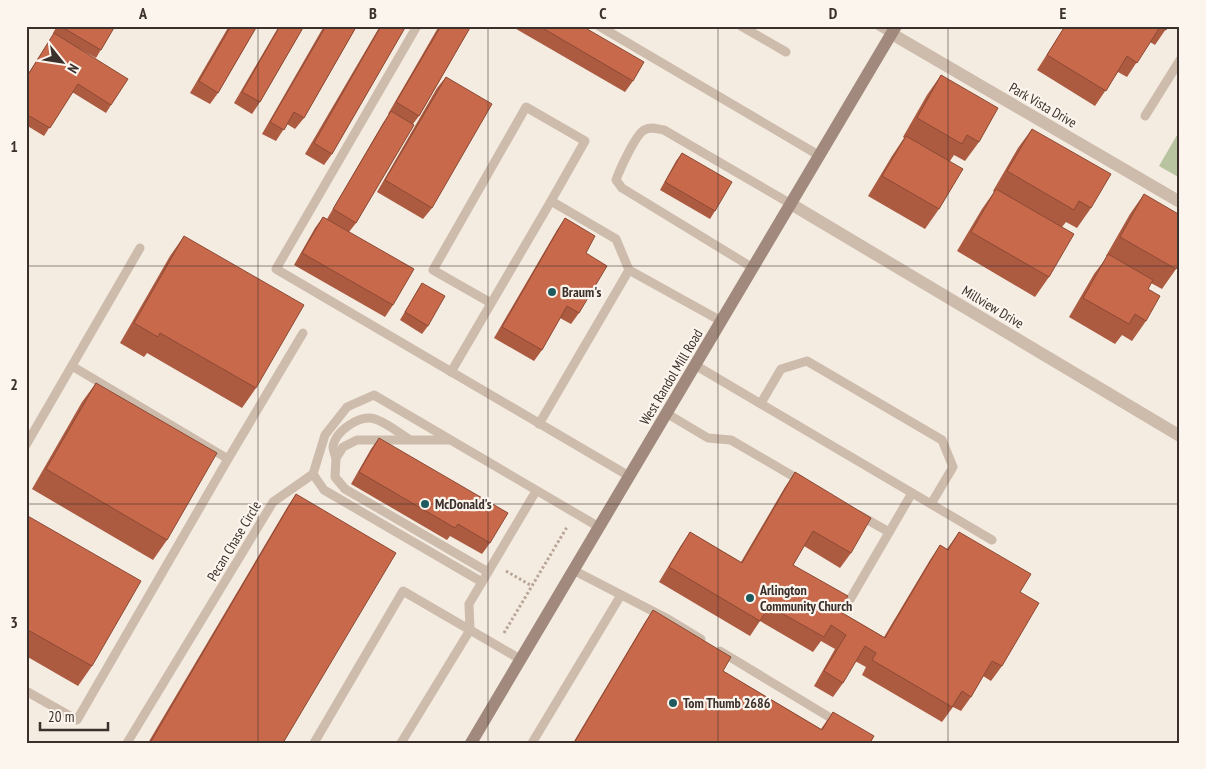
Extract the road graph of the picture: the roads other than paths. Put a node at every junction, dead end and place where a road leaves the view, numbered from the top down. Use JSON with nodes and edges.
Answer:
{"nodes":[{"id":1,"x":417,"y":26,"type":"edge"},
{"id":2,"x":600,"y":26,"type":"edge"},
{"id":3,"x":741,"y":26,"type":"edge"},
{"id":4,"x":879,"y":26,"type":"edge"},
{"id":5,"x":894,"y":30,"type":"edge"},
{"id":6,"x":786,"y":52,"type":"dead end"},
{"id":7,"x":1180,"y":60,"type":"edge"},
{"id":8,"x":1145,"y":116,"type":"dead end"},
{"id":9,"x":820,"y":156,"type":"junction"},
{"id":10,"x":551,"y":201,"type":"junction"},
{"id":11,"x":1180,"y":202,"type":"edge"},
{"id":12,"x":791,"y":204,"type":"junction"},
{"id":13,"x":140,"y":248,"type":"dead end"},
{"id":14,"x":753,"y":268,"type":"junction"},
{"id":15,"x":629,"y":270,"type":"junction"},
{"id":16,"x":491,"y":303,"type":"junction"},
{"id":17,"x":722,"y":321,"type":"junction"},
{"id":18,"x":303,"y":333,"type":"edge"},
{"id":19,"x":696,"y":365,"type":"junction"},
{"id":20,"x":72,"y":366,"type":"junction"},
{"id":21,"x":451,"y":372,"type":"junction"},
{"id":22,"x":761,"y":403,"type":"junction"},
{"id":23,"x":666,"y":413,"type":"junction"},
{"id":24,"x":539,"y":424,"type":"junction"},
{"id":25,"x":1180,"y":436,"type":"edge"},
{"id":26,"x":409,"y":439,"type":"junction"},
{"id":27,"x":449,"y":440,"type":"junction"},
{"id":28,"x":26,"y":445,"type":"edge"},
{"id":29,"x":336,"y":458,"type":"junction"},
{"id":30,"x":228,"y":459,"type":"junction"},
{"id":31,"x":313,"y":474,"type":"junction"},
{"id":32,"x":629,"y":476,"type":"junction"},
{"id":33,"x":814,"y":489,"type":"edge"},
{"id":34,"x":536,"y":491,"type":"junction"},
{"id":35,"x":912,"y":493,"type":"junction"},
{"id":36,"x":931,"y":504,"type":"junction"},
{"id":37,"x":848,"y":508,"type":"edge"},
{"id":38,"x":599,"y":527,"type":"junction"},
{"id":39,"x":889,"y":532,"type":"junction"},
{"id":40,"x":992,"y":540,"type":"dead end"},
{"id":41,"x":573,"y":570,"type":"junction"},
{"id":42,"x":488,"y":572,"type":"junction"},
{"id":43,"x":482,"y":582,"type":"junction"},
{"id":44,"x":621,"y":595,"type":"junction"},
{"id":45,"x":848,"y":603,"type":"edge"},
{"id":46,"x":470,"y":630,"type":"junction"},
{"id":47,"x":520,"y":659,"type":"junction"},
{"id":48,"x":26,"y":691,"type":"edge"},
{"id":49,"x":847,"y":728,"type":"edge"},
{"id":50,"x":127,"y":743,"type":"edge"},
{"id":51,"x":314,"y":743,"type":"edge"},
{"id":52,"x":401,"y":743,"type":"edge"},
{"id":53,"x":471,"y":743,"type":"edge"},
{"id":54,"x":532,"y":743,"type":"edge"}],
"edges":[{"from":1,"to":21,"type":"lane"},
{"from":2,"to":9,"type":"lane"},
{"from":3,"to":6,"type":"lane"},
{"from":4,"to":5,"type":"lane"},
{"from":5,"to":9,"type":"main road","name":"West Randol Mill Road"},
{"from":5,"to":11,"type":"street","name":"Park Vista Drive"},
{"from":7,"to":8,"type":"lane"},
{"from":9,"to":12,"type":"main road","name":"West Randol Mill Road"},
{"from":10,"to":15,"type":"lane"},
{"from":10,"to":16,"type":"lane"},
{"from":10,"to":16,"type":"lane"},
{"from":12,"to":14,"type":"main road","name":"West Randol Mill Road"},
{"from":12,"to":14,"type":"lane"},
{"from":12,"to":25,"type":"street","name":"Millview Drive"},
{"from":13,"to":20,"type":"lane"},
{"from":14,"to":17,"type":"main road","name":"West Randol Mill Road"},
{"from":15,"to":17,"type":"lane"},
{"from":15,"to":24,"type":"lane"},
{"from":16,"to":21,"type":"lane"},
{"from":17,"to":19,"type":"main road","name":"West Randol Mill Road"},
{"from":18,"to":30,"type":"lane"},
{"from":19,"to":22,"type":"lane"},
{"from":19,"to":23,"type":"main road","name":"West Randol Mill Road"},
{"from":20,"to":28,"type":"lane"},
{"from":20,"to":30,"type":"lane"},
{"from":21,"to":24,"type":"lane"},
{"from":22,"to":35,"type":"lane"},
{"from":22,"to":36,"type":"lane"},
{"from":23,"to":32,"type":"main road","name":"West Randol Mill Road"},
{"from":23,"to":33,"type":"lane"},
{"from":24,"to":32,"type":"lane"},
{"from":26,"to":27,"type":"lane"},
{"from":26,"to":29,"type":"lane"},
{"from":26,"to":29,"type":"lane"},
{"from":27,"to":31,"type":"lane"},
{"from":27,"to":34,"type":"lane"},
{"from":29,"to":42,"type":"lane"},
{"from":30,"to":48,"type":"lane"},
{"from":31,"to":43,"type":"lane"},
{"from":31,"to":50,"type":"lane","name":"Pecan Chase Circle"},
{"from":32,"to":38,"type":"main road","name":"West Randol Mill Road"},
{"from":34,"to":38,"type":"lane"},
{"from":34,"to":42,"type":"lane"},
{"from":35,"to":36,"type":"lane"},
{"from":35,"to":39,"type":"lane"},
{"from":36,"to":40,"type":"lane"},
{"from":37,"to":39,"type":"lane"},
{"from":38,"to":41,"type":"main road","name":"West Randol Mill Road"},
{"from":39,"to":45,"type":"lane"},
{"from":41,"to":44,"type":"lane"},
{"from":41,"to":47,"type":"main road","name":"West Randol Mill Road"},
{"from":42,"to":43,"type":"lane"},
{"from":43,"to":46,"type":"lane"},
{"from":44,"to":49,"type":"lane"},
{"from":44,"to":54,"type":"lane"},
{"from":46,"to":47,"type":"lane"},
{"from":46,"to":51,"type":"lane"},
{"from":46,"to":52,"type":"lane"},
{"from":47,"to":53,"type":"main road","name":"West Randol Mill Road"}]}
